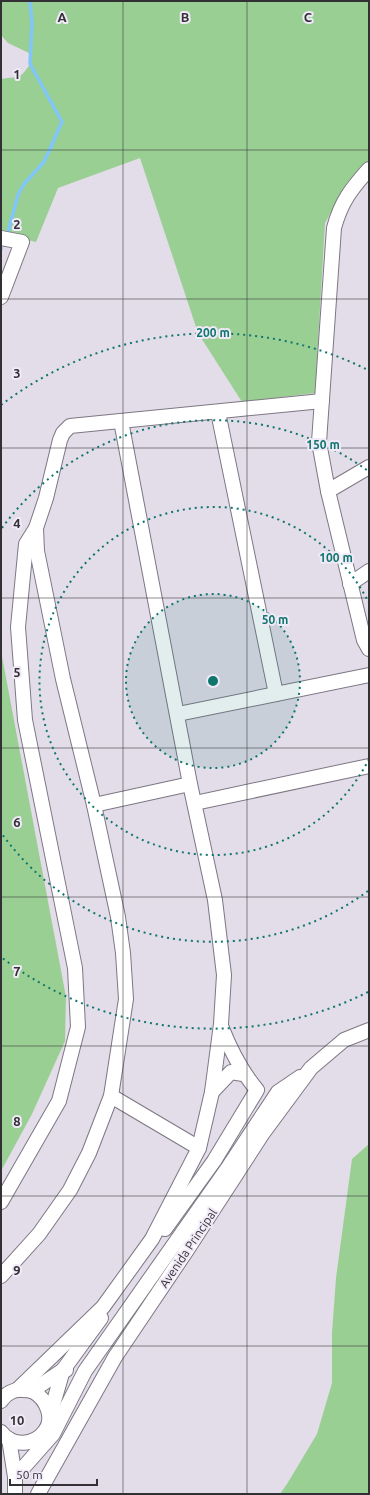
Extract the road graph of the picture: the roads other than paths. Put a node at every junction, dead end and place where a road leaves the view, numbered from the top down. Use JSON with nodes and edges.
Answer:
{"nodes":[{"id":1,"x":369,"y":168,"type":"edge"},
{"id":2,"x":1,"y":238,"type":"edge"},
{"id":3,"x":1,"y":297,"type":"edge"},
{"id":4,"x":322,"y":401,"type":"junction"},
{"id":5,"x":218,"y":412,"type":"junction"},
{"id":6,"x":120,"y":421,"type":"junction"},
{"id":7,"x":369,"y":467,"type":"edge"},
{"id":8,"x":328,"y":491,"type":"junction"},
{"id":9,"x":36,"y":528,"type":"junction"},
{"id":10,"x":369,"y":571,"type":"edge"},
{"id":11,"x":350,"y":584,"type":"junction"},
{"id":12,"x":369,"y":649,"type":"edge"},
{"id":13,"x":369,"y":675,"type":"edge"},
{"id":14,"x":276,"y":694,"type":"junction"},
{"id":15,"x":178,"y":714,"type":"junction"},
{"id":16,"x":369,"y":766,"type":"edge"},
{"id":17,"x":190,"y":784,"type":"junction"},
{"id":18,"x":194,"y":803,"type":"junction"},
{"id":19,"x":94,"y":805,"type":"junction"},
{"id":20,"x":220,"y":1024,"type":"junction"},
{"id":21,"x":369,"y":1030,"type":"edge"},
{"id":22,"x":312,"y":1068,"type":"junction"},
{"id":23,"x":244,"y":1074,"type":"junction"},
{"id":24,"x":212,"y":1092,"type":"junction"},
{"id":25,"x":111,"y":1096,"type":"junction"},
{"id":26,"x":199,"y":1148,"type":"junction"},
{"id":27,"x":214,"y":1161,"type":"junction"},
{"id":28,"x":227,"y":1169,"type":"junction"},
{"id":29,"x":1,"y":1202,"type":"edge"},
{"id":30,"x":182,"y":1246,"type":"junction"},
{"id":31,"x":1,"y":1276,"type":"edge"},
{"id":32,"x":115,"y":1357,"type":"junction"},
{"id":33,"x":63,"y":1370,"type":"junction"},
{"id":34,"x":85,"y":1372,"type":"junction"},
{"id":35,"x":17,"y":1390,"type":"junction"},
{"id":36,"x":32,"y":1391,"type":"junction"},
{"id":37,"x":1,"y":1400,"type":"edge"},
{"id":38,"x":50,"y":1415,"type":"junction"},
{"id":39,"x":50,"y":1432,"type":"junction"},
{"id":40,"x":4,"y":1435,"type":"edge"},
{"id":41,"x":15,"y":1477,"type":"junction"},
{"id":42,"x":15,"y":1494,"type":"edge"},
{"id":43,"x":38,"y":1494,"type":"edge"}],
"edges":[{"from":1,"to":4,"type":"street"},
{"from":2,"to":3,"type":"street"},
{"from":4,"to":5,"type":"street"},
{"from":4,"to":8,"type":"street"},
{"from":5,"to":6,"type":"street"},
{"from":5,"to":14,"type":"street"},
{"from":6,"to":9,"type":"street"},
{"from":6,"to":15,"type":"street"},
{"from":7,"to":8,"type":"street"},
{"from":8,"to":11,"type":"street"},
{"from":9,"to":19,"type":"street"},
{"from":9,"to":29,"type":"street"},
{"from":10,"to":11,"type":"street"},
{"from":11,"to":12,"type":"street"},
{"from":13,"to":14,"type":"street"},
{"from":14,"to":15,"type":"street"},
{"from":15,"to":17,"type":"street"},
{"from":16,"to":18,"type":"street"},
{"from":17,"to":18,"type":"street"},
{"from":17,"to":19,"type":"street"},
{"from":18,"to":20,"type":"street"},
{"from":19,"to":25,"type":"street"},
{"from":20,"to":23,"type":"street"},
{"from":20,"to":24,"type":"street"},
{"from":21,"to":22,"type":"street","name":"Avenida Principal"},
{"from":22,"to":28,"type":"street"},
{"from":22,"to":30,"type":"street","name":"Avenida Principal"},
{"from":23,"to":24,"type":"street"},
{"from":23,"to":27,"type":"street"},
{"from":24,"to":26,"type":"street"},
{"from":25,"to":26,"type":"street"},
{"from":25,"to":31,"type":"street"},
{"from":26,"to":35,"type":"street"},
{"from":27,"to":28,"type":"street"},
{"from":27,"to":33,"type":"street"},
{"from":28,"to":30,"type":"street"},
{"from":30,"to":32,"type":"street","name":"Avenida Principal"},
{"from":30,"to":34,"type":"street"},
{"from":32,"to":34,"type":"street"},
{"from":32,"to":43,"type":"street","name":"Avenida Principal"},
{"from":33,"to":34,"type":"street"},
{"from":33,"to":36,"type":"street"},
{"from":33,"to":38,"type":"street"},
{"from":34,"to":39,"type":"street"},
{"from":35,"to":36,"type":"street"},
{"from":35,"to":37,"type":"street"},
{"from":36,"to":38,"type":"street"},
{"from":38,"to":39,"type":"street"},
{"from":39,"to":40,"type":"street"},
{"from":39,"to":41,"type":"street"},
{"from":40,"to":41,"type":"street"},
{"from":41,"to":42,"type":"street"}]}
